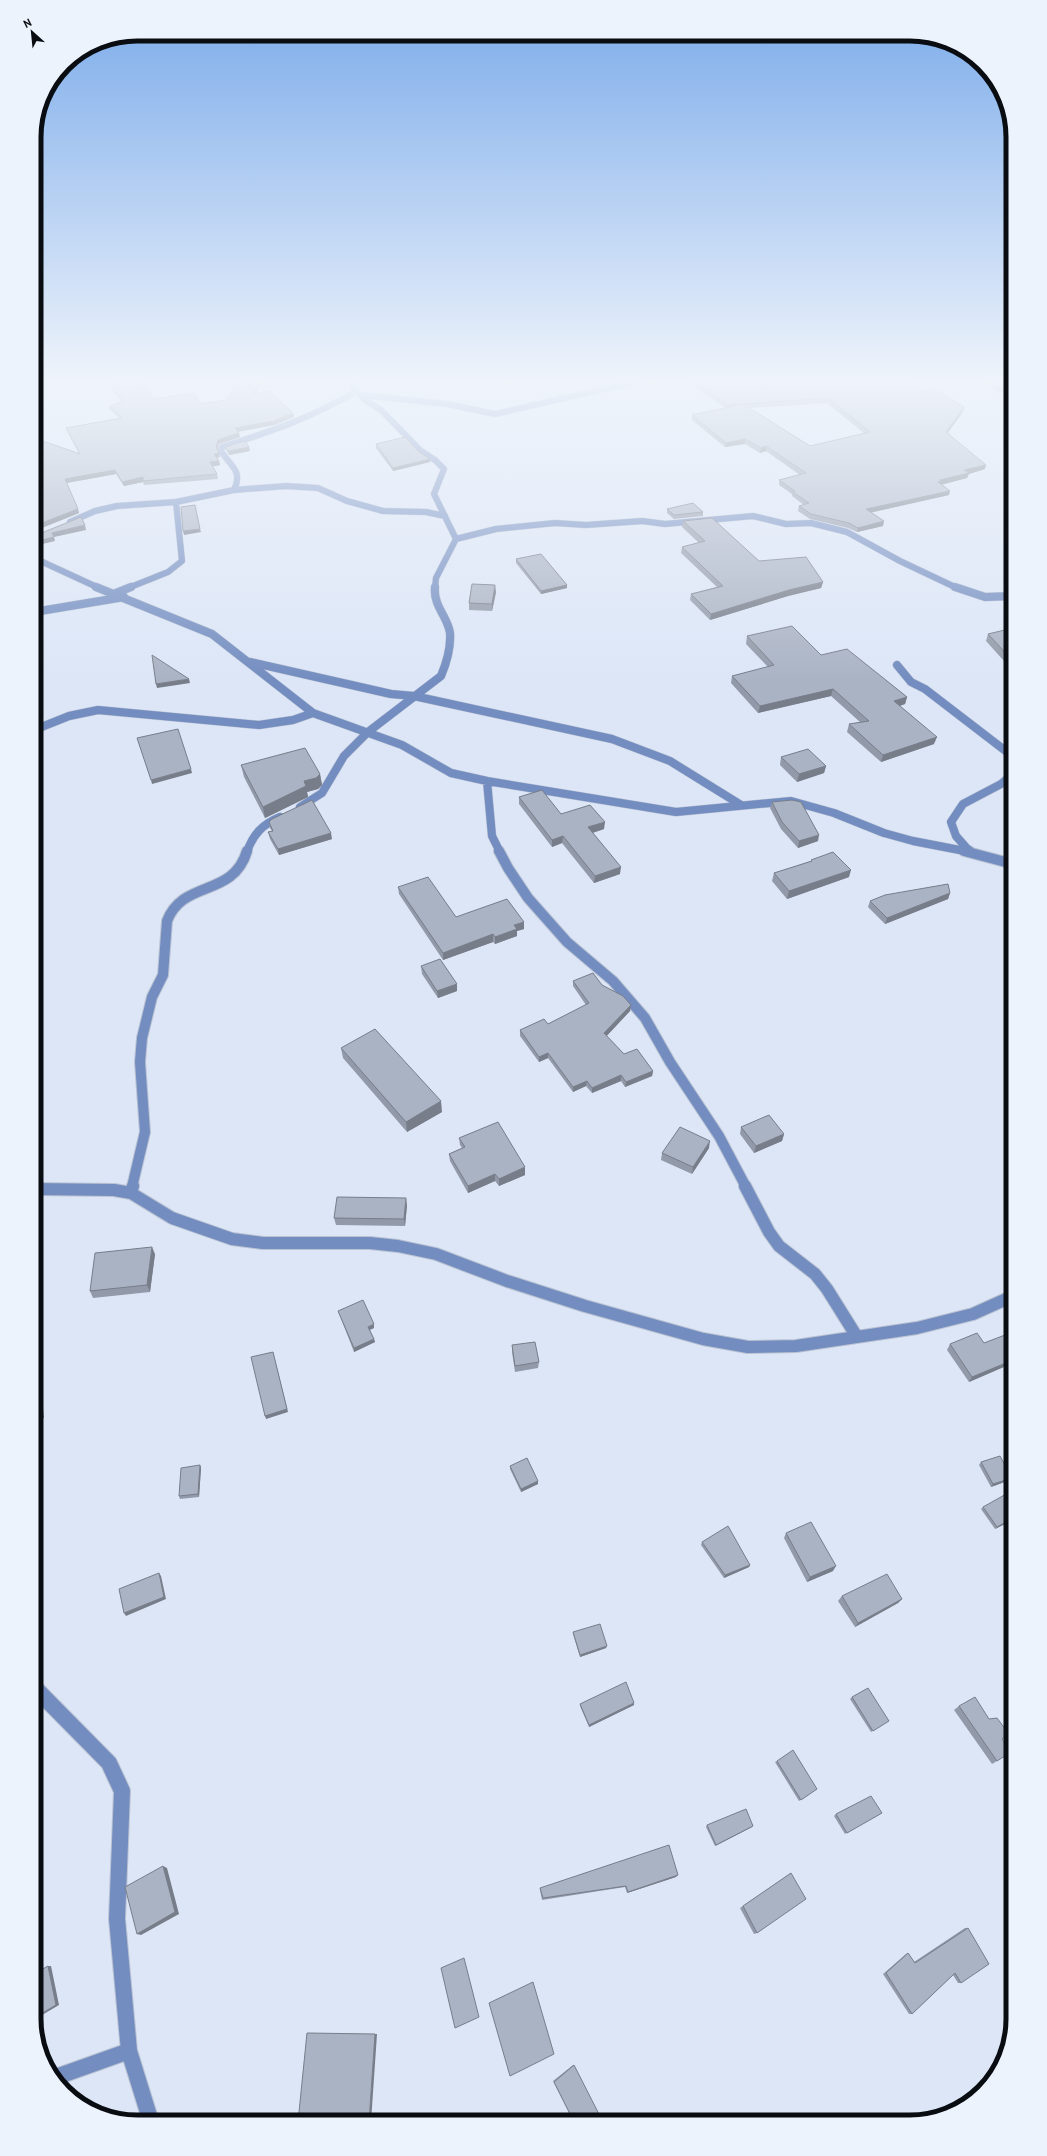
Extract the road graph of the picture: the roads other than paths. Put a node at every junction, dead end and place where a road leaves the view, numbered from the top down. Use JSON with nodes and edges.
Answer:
{"nodes":[{"id":1,"x":238,"y":480,"type":"edge"},
{"id":2,"x":438,"y":480,"type":"edge"},
{"id":3,"x":234,"y":490,"type":"junction"},
{"id":4,"x":176,"y":502,"type":"junction"},
{"id":5,"x":445,"y":516,"type":"junction"},
{"id":6,"x":65,"y":524,"type":"edge"},
{"id":7,"x":456,"y":539,"type":"junction"},
{"id":8,"x":41,"y":561,"type":"edge"},
{"id":9,"x":116,"y":593,"type":"junction"},
{"id":10,"x":1006,"y":596,"type":"edge"},
{"id":11,"x":124,"y":597,"type":"junction"},
{"id":12,"x":41,"y":611,"type":"edge"},
{"id":13,"x":248,"y":662,"type":"junction"},
{"id":14,"x":897,"y":665,"type":"dead end"},
{"id":15,"x":414,"y":696,"type":"junction"},
{"id":16,"x":313,"y":713,"type":"junction"},
{"id":17,"x":41,"y":727,"type":"edge"},
{"id":18,"x":368,"y":732,"type":"junction"},
{"id":19,"x":1006,"y":751,"type":"edge"},
{"id":20,"x":1006,"y":780,"type":"edge"},
{"id":21,"x":488,"y":781,"type":"junction"},
{"id":22,"x":741,"y":804,"type":"junction"},
{"id":23,"x":970,"y":852,"type":"junction"},
{"id":24,"x":1006,"y":862,"type":"edge"},
{"id":25,"x":41,"y":1189,"type":"edge"},
{"id":26,"x":131,"y":1193,"type":"junction"},
{"id":27,"x":1006,"y":1299,"type":"edge"},
{"id":28,"x":858,"y":1337,"type":"junction"},
{"id":29,"x":41,"y":1695,"type":"edge"},
{"id":30,"x":129,"y":2051,"type":"junction"},
{"id":31,"x":60,"y":2076,"type":"edge"},
{"id":32,"x":149,"y":2115,"type":"edge"}],
"edges":[{"from":1,"to":3,"type":"street"},
{"from":2,"to":5,"type":"street"},
{"from":3,"to":4,"type":"street"},
{"from":3,"to":5,"type":"street"},
{"from":4,"to":6,"type":"street"},
{"from":4,"to":9,"type":"street"},
{"from":5,"to":7,"type":"street"},
{"from":7,"to":10,"type":"street"},
{"from":7,"to":15,"type":"street"},
{"from":8,"to":9,"type":"street"},
{"from":9,"to":11,"type":"street"},
{"from":11,"to":12,"type":"street"},
{"from":11,"to":13,"type":"street"},
{"from":13,"to":15,"type":"street"},
{"from":13,"to":16,"type":"street"},
{"from":14,"to":19,"type":"street"},
{"from":15,"to":18,"type":"street"},
{"from":15,"to":22,"type":"street"},
{"from":16,"to":17,"type":"street"},
{"from":16,"to":18,"type":"street"},
{"from":18,"to":21,"type":"street"},
{"from":18,"to":26,"type":"street"},
{"from":20,"to":23,"type":"street"},
{"from":21,"to":22,"type":"street"},
{"from":21,"to":28,"type":"street"},
{"from":22,"to":23,"type":"street"},
{"from":23,"to":24,"type":"street"},
{"from":25,"to":26,"type":"street"},
{"from":26,"to":28,"type":"street"},
{"from":27,"to":28,"type":"street"},
{"from":29,"to":30,"type":"street"},
{"from":30,"to":31,"type":"street"},
{"from":30,"to":32,"type":"street"}]}
